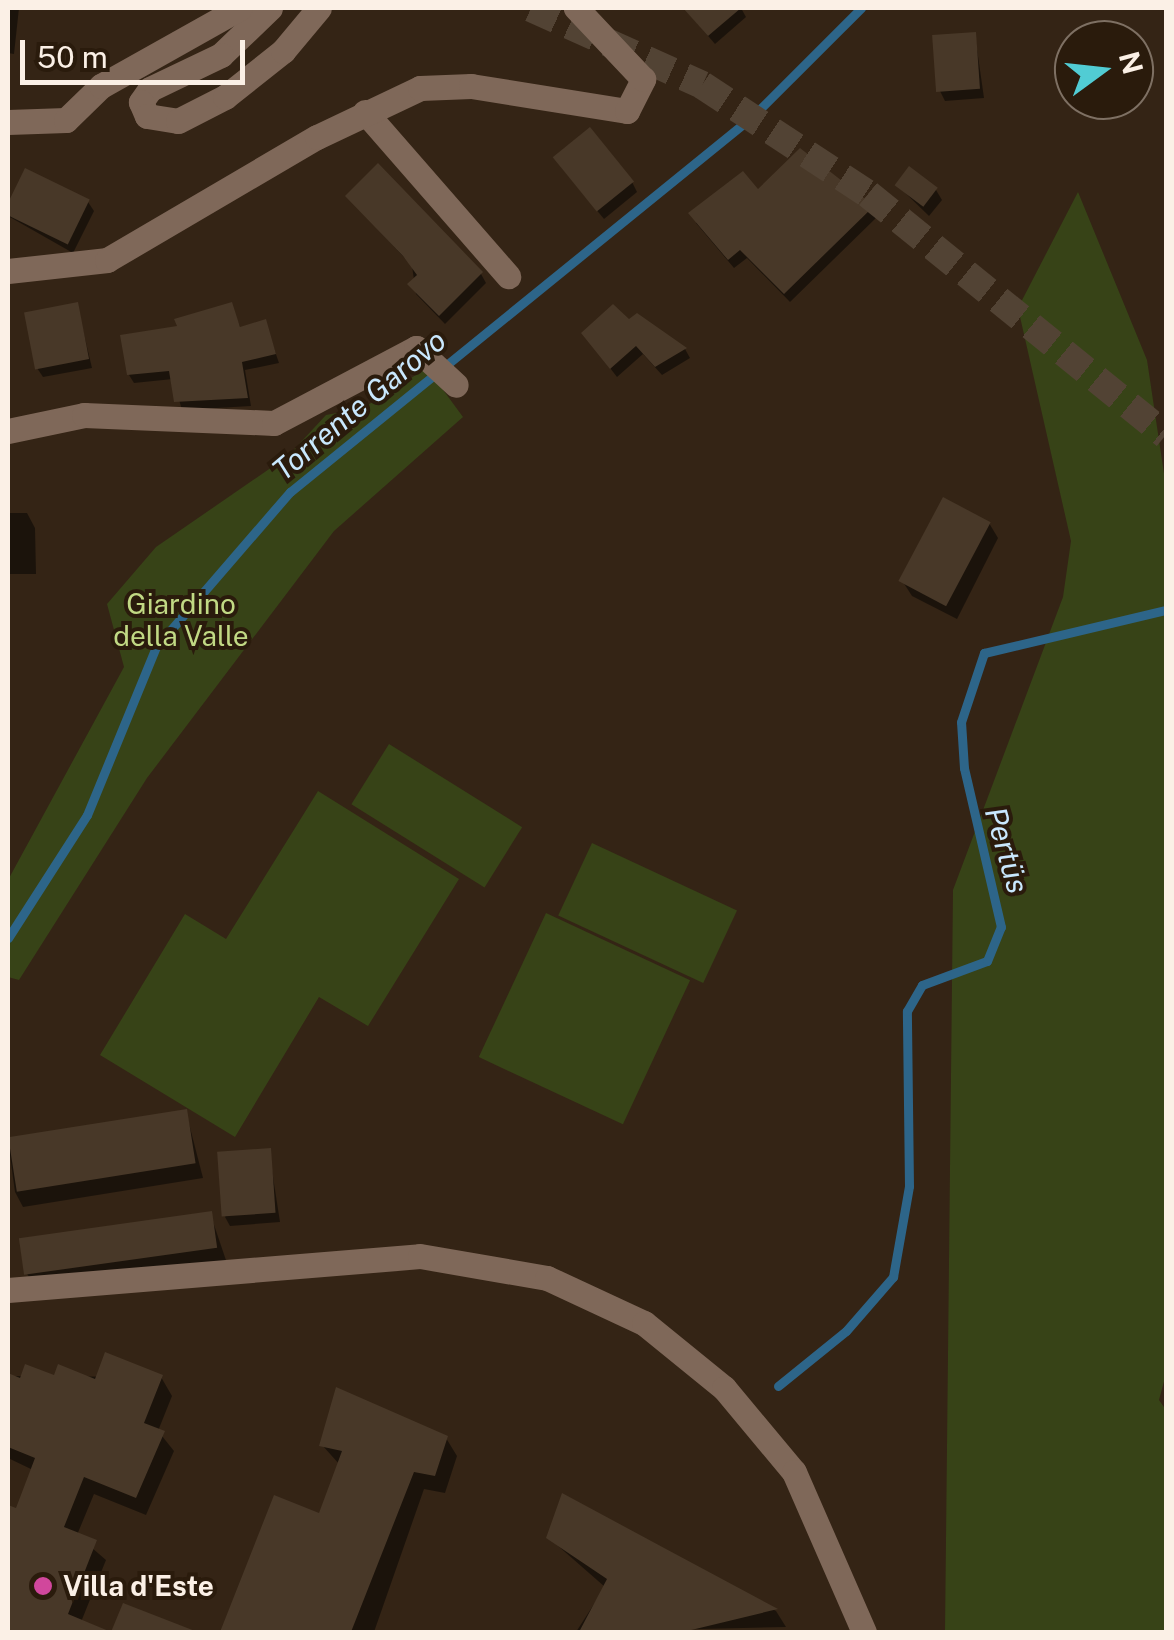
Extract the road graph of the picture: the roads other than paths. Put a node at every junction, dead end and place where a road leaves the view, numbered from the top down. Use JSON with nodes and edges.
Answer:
{"nodes":[{"id":1,"x":270,"y":8,"type":"edge"},
{"id":2,"x":318,"y":8,"type":"edge"},
{"id":3,"x":576,"y":8,"type":"edge"},
{"id":4,"x":231,"y":9,"type":"edge"},
{"id":5,"x":365,"y":112,"type":"junction"},
{"id":6,"x":8,"y":122,"type":"edge"},
{"id":7,"x":8,"y":272,"type":"edge"},
{"id":8,"x":508,"y":276,"type":"dead end"},
{"id":9,"x":456,"y":385,"type":"dead end"},
{"id":10,"x":8,"y":431,"type":"edge"},
{"id":11,"x":8,"y":1290,"type":"edge"},
{"id":12,"x":864,"y":1632,"type":"edge"}],
"edges":[{"from":1,"to":2,"type":"street"},
{"from":3,"to":5,"type":"street"},
{"from":4,"to":6,"type":"street"},
{"from":5,"to":7,"type":"street"},
{"from":5,"to":8,"type":"street"},
{"from":9,"to":10,"type":"street"},
{"from":11,"to":12,"type":"street"}]}
